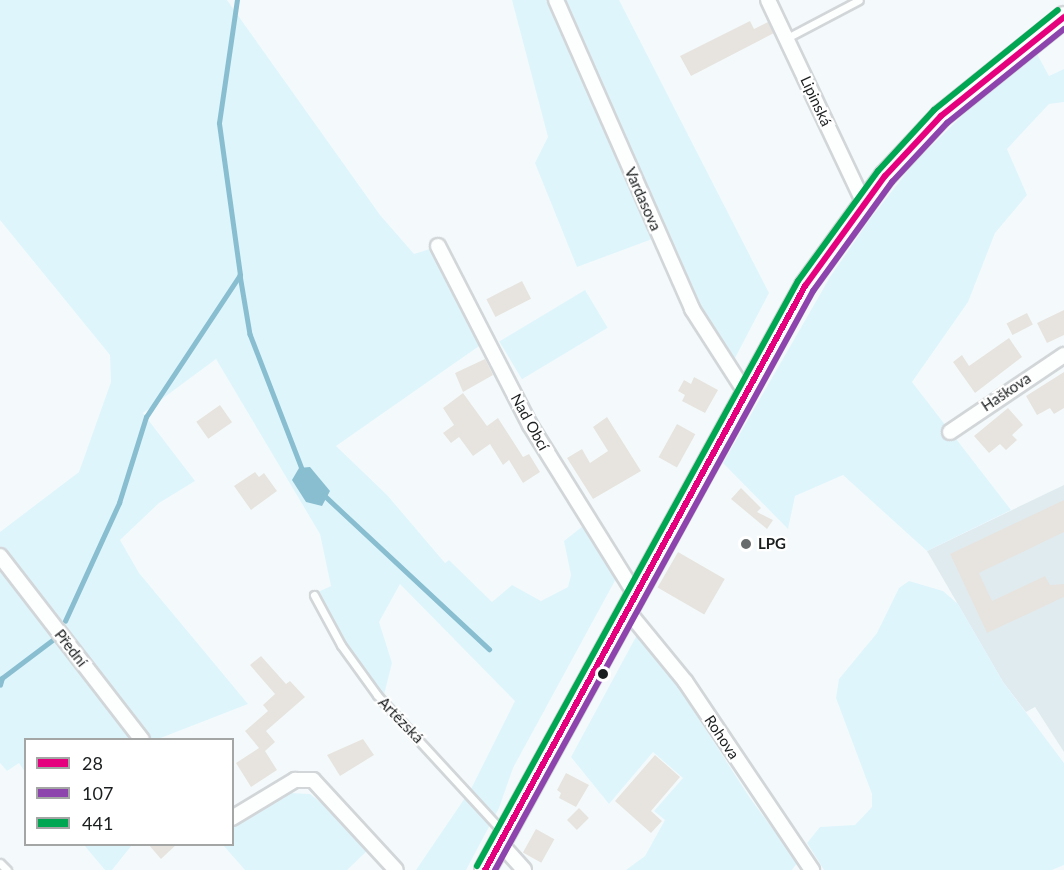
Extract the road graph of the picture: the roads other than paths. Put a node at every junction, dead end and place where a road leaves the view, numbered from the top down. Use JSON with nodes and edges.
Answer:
{"nodes":[{"id":1,"x":556,"y":0,"type":"edge"},
{"id":2,"x":768,"y":0,"type":"edge"},
{"id":3,"x":860,"y":0,"type":"edge"},
{"id":4,"x":1064,"y":17,"type":"edge"},
{"id":5,"x":787,"y":38,"type":"junction"},
{"id":6,"x":864,"y":203,"type":"junction"},
{"id":7,"x":438,"y":246,"type":"dead end"},
{"id":8,"x":1064,"y":356,"type":"edge"},
{"id":9,"x":744,"y":390,"type":"junction"},
{"id":10,"x":950,"y":432,"type":"dead end"},
{"id":11,"x":0,"y":556,"type":"edge"},
{"id":12,"x":314,"y":595,"type":"dead end"},
{"id":13,"x":630,"y":600,"type":"junction"},
{"id":14,"x":140,"y":738,"type":"edge"},
{"id":15,"x":234,"y":817,"type":"edge"},
{"id":16,"x":502,"y":838,"type":"junction"},
{"id":17,"x":0,"y":863,"type":"edge"},
{"id":18,"x":7,"y":870,"type":"edge"},
{"id":19,"x":396,"y":870,"type":"edge"},
{"id":20,"x":485,"y":870,"type":"edge"},
{"id":21,"x":524,"y":870,"type":"edge"},
{"id":22,"x":812,"y":870,"type":"edge"}],
"edges":[{"from":1,"to":9,"type":"street","name":"Vardasova"},
{"from":2,"to":5,"type":"street","name":"Lipinská"},
{"from":3,"to":5,"type":"lane"},
{"from":4,"to":6,"type":"main road"},
{"from":5,"to":6,"type":"street","name":"Lipinská"},
{"from":6,"to":9,"type":"main road"},
{"from":7,"to":13,"type":"street","name":"Nad Obcí"},
{"from":8,"to":10,"type":"street","name":"Haškova"},
{"from":9,"to":13,"type":"main road"},
{"from":11,"to":14,"type":"street","name":"Přední"},
{"from":12,"to":16,"type":"lane","name":"Artézská"},
{"from":13,"to":16,"type":"main road"},
{"from":13,"to":22,"type":"street","name":"Rohova"},
{"from":15,"to":19,"type":"street"},
{"from":16,"to":20,"type":"main road"},
{"from":16,"to":21,"type":"street"},
{"from":17,"to":18,"type":"lane"}]}
